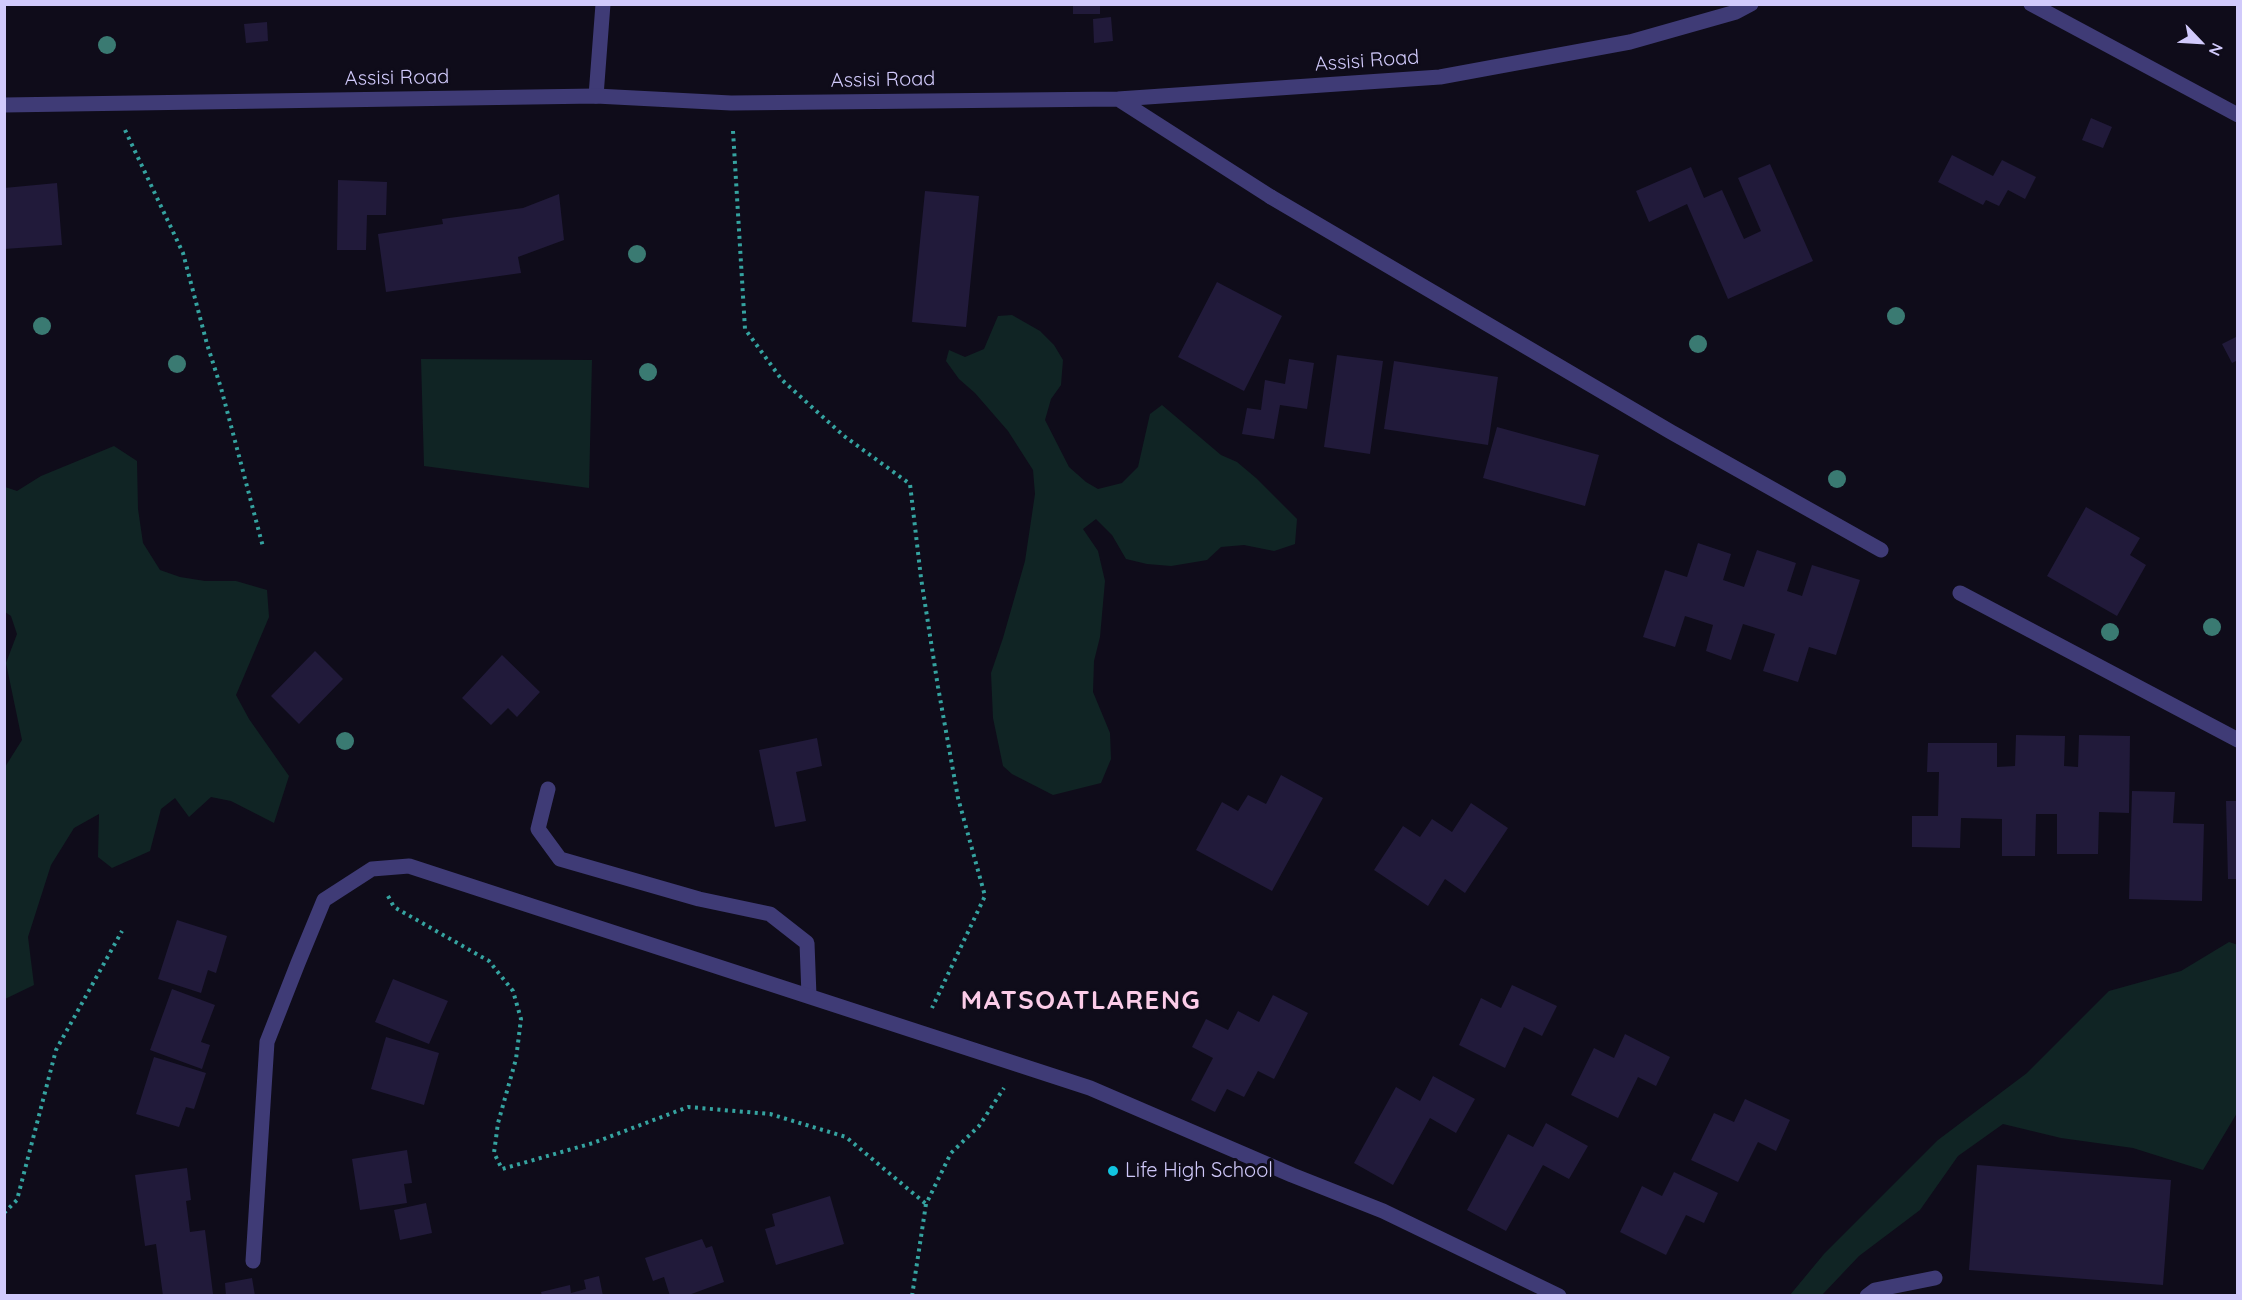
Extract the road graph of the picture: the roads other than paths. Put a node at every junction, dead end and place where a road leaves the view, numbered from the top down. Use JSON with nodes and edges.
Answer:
{"nodes":[{"id":1,"x":603,"y":4,"type":"edge"},
{"id":2,"x":1752,"y":4,"type":"edge"},
{"id":3,"x":2031,"y":4,"type":"edge"},
{"id":4,"x":596,"y":96,"type":"junction"},
{"id":5,"x":1118,"y":99,"type":"junction"},
{"id":6,"x":4,"y":105,"type":"edge"},
{"id":7,"x":2238,"y":115,"type":"edge"},
{"id":8,"x":1881,"y":550,"type":"dead end"},
{"id":9,"x":1960,"y":592,"type":"dead end"},
{"id":10,"x":2238,"y":740,"type":"edge"},
{"id":11,"x":548,"y":789,"type":"dead end"},
{"id":12,"x":809,"y":996,"type":"junction"},
{"id":13,"x":253,"y":1261,"type":"dead end"},
{"id":14,"x":1935,"y":1278,"type":"dead end"},
{"id":15,"x":1559,"y":1296,"type":"edge"},
{"id":16,"x":1867,"y":1296,"type":"edge"}],
"edges":[{"from":1,"to":4,"type":"street"},
{"from":2,"to":5,"type":"street","name":"Assisi Road"},
{"from":3,"to":7,"type":"street"},
{"from":4,"to":5,"type":"street","name":"Assisi Road"},
{"from":4,"to":6,"type":"street","name":"Assisi Road"},
{"from":5,"to":8,"type":"street"},
{"from":9,"to":10,"type":"street"},
{"from":11,"to":12,"type":"street"},
{"from":12,"to":13,"type":"street"},
{"from":12,"to":15,"type":"street"},
{"from":14,"to":16,"type":"street"}]}
